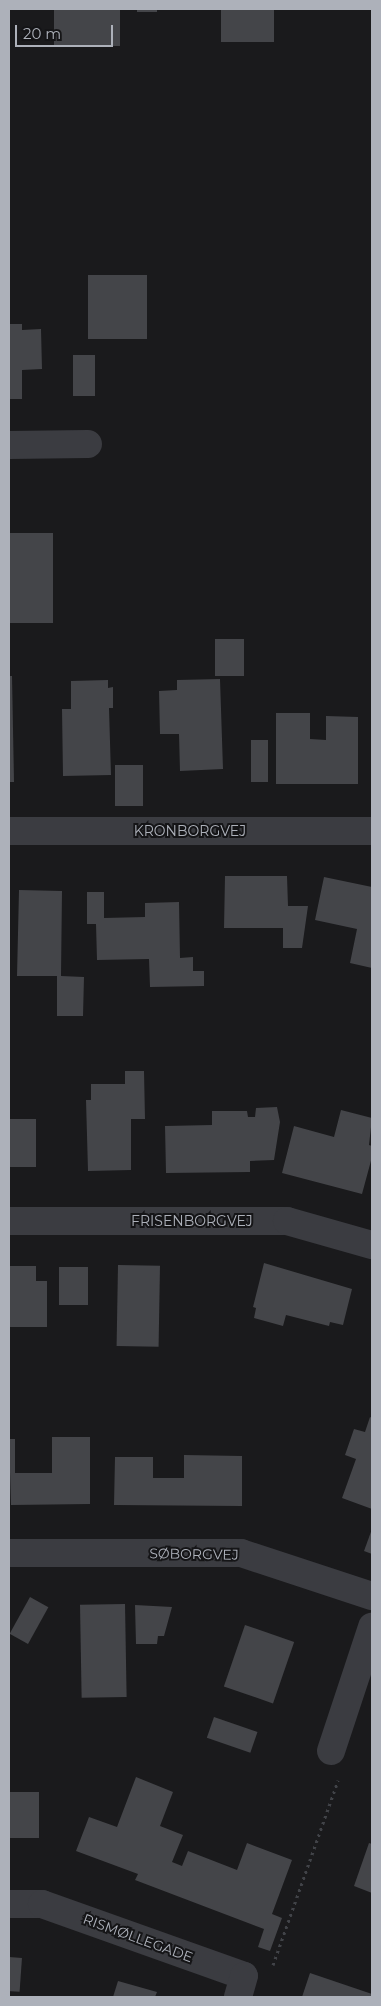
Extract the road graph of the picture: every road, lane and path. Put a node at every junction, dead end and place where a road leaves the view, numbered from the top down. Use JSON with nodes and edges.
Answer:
{"nodes":[{"id":1,"x":88,"y":444,"type":"dead end"},
{"id":2,"x":9,"y":445,"type":"edge"},
{"id":3,"x":9,"y":831,"type":"edge"},
{"id":4,"x":372,"y":831,"type":"edge"},
{"id":5,"x":9,"y":1221,"type":"edge"},
{"id":6,"x":372,"y":1245,"type":"edge"},
{"id":7,"x":9,"y":1553,"type":"edge"},
{"id":8,"x":372,"y":1596,"type":"edge"},
{"id":9,"x":372,"y":1627,"type":"edge"},
{"id":10,"x":331,"y":1750,"type":"joint"},
{"id":11,"x":9,"y":1904,"type":"edge"},
{"id":12,"x":241,"y":1987,"type":"edge"}],
"edges":[{"from":1,"to":2,"type":"street"},
{"from":3,"to":4,"type":"street","name":"KRONBORGVEJ"},
{"from":5,"to":6,"type":"street","name":"FRISENBORGVEJ"},
{"from":7,"to":8,"type":"street","name":"SØBORGVEJ"},
{"from":9,"to":10,"type":"street"},
{"from":10,"to":12,"type":"path"},
{"from":11,"to":12,"type":"street","name":"RISMØLLEGADE"}]}
